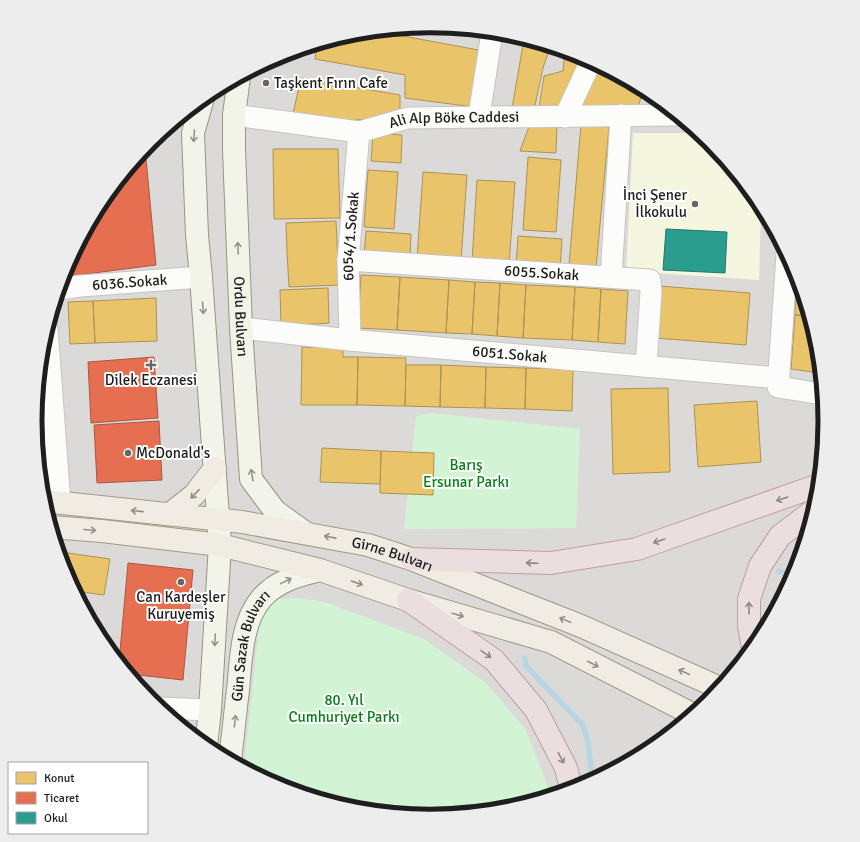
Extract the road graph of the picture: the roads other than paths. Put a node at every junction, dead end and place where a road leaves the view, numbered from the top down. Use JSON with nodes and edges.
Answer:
{"nodes":[{"id":1,"x":491,"y":38,"type":"edge"},
{"id":2,"x":588,"y":67,"type":"edge"},
{"id":3,"x":238,"y":84,"type":"edge"},
{"id":4,"x":197,"y":110,"type":"edge"},
{"id":5,"x":234,"y":115,"type":"junction"},
{"id":6,"x":621,"y":115,"type":"junction"},
{"id":7,"x":668,"y":115,"type":"edge"},
{"id":8,"x":479,"y":116,"type":"junction"},
{"id":9,"x":565,"y":116,"type":"junction"},
{"id":10,"x":359,"y":132,"type":"junction"},
{"id":11,"x":348,"y":260,"type":"junction"},
{"id":12,"x":786,"y":268,"type":"edge"},
{"id":13,"x":201,"y":277,"type":"junction"},
{"id":14,"x":611,"y":277,"type":"junction"},
{"id":15,"x":66,"y":288,"type":"edge"},
{"id":16,"x":241,"y":328,"type":"junction"},
{"id":17,"x":350,"y":340,"type":"junction"},
{"id":18,"x":48,"y":353,"type":"edge"},
{"id":19,"x":646,"y":366,"type":"junction"},
{"id":20,"x":778,"y":382,"type":"junction"},
{"id":21,"x":817,"y":393,"type":"edge"},
{"id":22,"x":215,"y":468,"type":"junction"},
{"id":23,"x":813,"y":487,"type":"edge"},
{"id":24,"x":52,"y":502,"type":"edge"},
{"id":25,"x":170,"y":514,"type":"junction"},
{"id":26,"x":806,"y":516,"type":"edge"},
{"id":27,"x":218,"y":519,"type":"junction"},
{"id":28,"x":57,"y":527,"type":"edge"},
{"id":29,"x":304,"y":532,"type":"junction"},
{"id":30,"x":220,"y":545,"type":"junction"},
{"id":31,"x":410,"y":559,"type":"junction"},
{"id":32,"x":320,"y":570,"type":"junction"},
{"id":33,"x":408,"y":600,"type":"junction"},
{"id":34,"x":751,"y":639,"type":"edge"},
{"id":35,"x":714,"y":685,"type":"edge"},
{"id":36,"x":169,"y":708,"type":"edge"},
{"id":37,"x":210,"y":710,"type":"junction"},
{"id":38,"x":687,"y":712,"type":"edge"},
{"id":39,"x":207,"y":739,"type":"edge"},
{"id":40,"x":231,"y":754,"type":"edge"},
{"id":41,"x":570,"y":782,"type":"edge"}],
"edges":[{"from":1,"to":8,"type":"street"},
{"from":2,"to":9,"type":"street"},
{"from":3,"to":5,"type":"main road","name":"Ordu Bulvarı"},
{"from":4,"to":13,"type":"main road","one_way":true},
{"from":5,"to":10,"type":"street","name":"Ali Alp Böke Caddesi"},
{"from":16,"to":5,"type":"main road","name":"Ordu Bulvarı","one_way":true},
{"from":6,"to":7,"type":"street","name":"Ali Alp Böke Caddesi"},
{"from":6,"to":9,"type":"street","name":"Ali Alp Böke Caddesi"},
{"from":6,"to":14,"type":"street"},
{"from":8,"to":9,"type":"street","name":"Ali Alp Böke Caddesi"},
{"from":8,"to":10,"type":"street","name":"Ali Alp Böke Caddesi"},
{"from":10,"to":11,"type":"street","name":"6054/1.Sokak"},
{"from":11,"to":14,"type":"street","name":"6055.Sokak"},
{"from":11,"to":17,"type":"street","name":"6054/1.Sokak"},
{"from":12,"to":20,"type":"street"},
{"from":13,"to":15,"type":"street","name":"6036.Sokak"},
{"from":13,"to":22,"type":"main road","one_way":true},
{"from":14,"to":19,"type":"street","name":"6055.Sokak"},
{"from":16,"to":17,"type":"street","name":"6051.Sokak"},
{"from":29,"to":16,"type":"main road","name":"Ordu Bulvarı","one_way":true},
{"from":17,"to":19,"type":"street","name":"6051.Sokak"},
{"from":18,"to":24,"type":"street"},
{"from":19,"to":20,"type":"street","name":"6051.Sokak"},
{"from":20,"to":21,"type":"street","name":"6051.Sokak"},
{"from":22,"to":25,"type":"main road","one_way":true},
{"from":22,"to":27,"type":"main road"},
{"from":23,"to":31,"type":"highway","one_way":true},
{"from":25,"to":24,"type":"main road","name":"Girne Bulvarı","one_way":true},
{"from":25,"to":27,"type":"main road","name":"Girne Bulvarı"},
{"from":34,"to":26,"type":"highway","one_way":true},
{"from":27,"to":29,"type":"main road","name":"Girne Bulvarı"},
{"from":27,"to":30,"type":"main road"},
{"from":28,"to":30,"type":"main road","one_way":true},
{"from":31,"to":29,"type":"main road","name":"Girne Bulvarı","one_way":true},
{"from":30,"to":32,"type":"main road"},
{"from":30,"to":37,"type":"main road","name":"Gün Sazak Bulvarı","one_way":true},
{"from":35,"to":31,"type":"main road","name":"Girne Bulvarı","one_way":true},
{"from":32,"to":33,"type":"main road","one_way":true},
{"from":40,"to":32,"type":"main road","name":"Gün Sazak Bulvarı","one_way":true},
{"from":33,"to":38,"type":"main road","one_way":true},
{"from":33,"to":41,"type":"highway","one_way":true},
{"from":36,"to":37,"type":"street"},
{"from":37,"to":39,"type":"main road","name":"Gün Sazak Bulvarı"}]}
